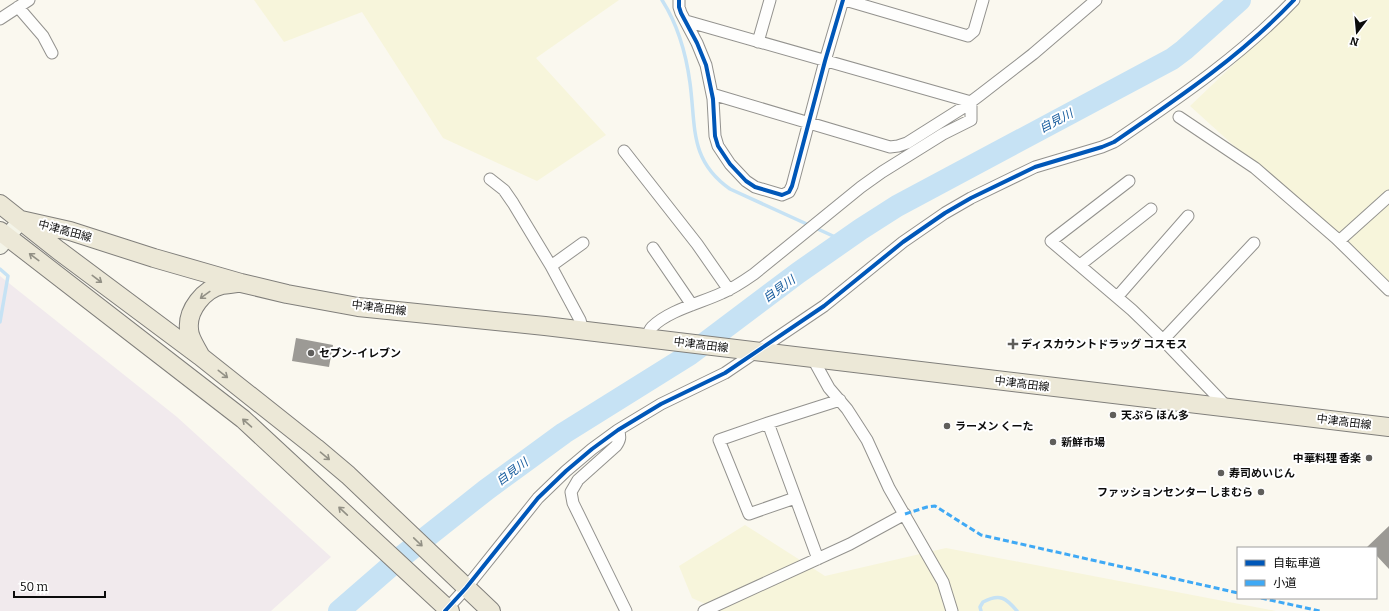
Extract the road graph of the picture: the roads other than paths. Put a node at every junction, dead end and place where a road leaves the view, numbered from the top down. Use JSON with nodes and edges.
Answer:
{"nodes":[{"id":1,"x":29,"y":0,"type":"edge"},
{"id":2,"x":679,"y":0,"type":"edge"},
{"id":3,"x":770,"y":0,"type":"edge"},
{"id":4,"x":844,"y":0,"type":"edge"},
{"id":5,"x":983,"y":0,"type":"edge"},
{"id":6,"x":1294,"y":0,"type":"edge"},
{"id":7,"x":1091,"y":1,"type":"edge"},
{"id":8,"x":18,"y":7,"type":"junction"},
{"id":9,"x":0,"y":19,"type":"edge"},
{"id":10,"x":686,"y":21,"type":"junction"},
{"id":11,"x":758,"y":42,"type":"junction"},
{"id":12,"x":52,"y":53,"type":"dead end"},
{"id":13,"x":825,"y":61,"type":"junction"},
{"id":14,"x":712,"y":94,"type":"junction"},
{"id":15,"x":971,"y":102,"type":"junction"},
{"id":16,"x":1179,"y":117,"type":"dead end"},
{"id":17,"x":808,"y":122,"type":"junction"},
{"id":18,"x":624,"y":151,"type":"dead end"},
{"id":19,"x":490,"y":179,"type":"dead end"},
{"id":20,"x":1129,"y":180,"type":"dead end"},
{"id":21,"x":1389,"y":196,"type":"edge"},
{"id":22,"x":0,"y":204,"type":"edge"},
{"id":23,"x":1151,"y":209,"type":"dead end"},
{"id":24,"x":1188,"y":216,"type":"dead end"},
{"id":25,"x":21,"y":220,"type":"junction"},
{"id":26,"x":70,"y":231,"type":"junction"},
{"id":27,"x":2,"y":238,"type":"edge"},
{"id":28,"x":1339,"y":241,"type":"junction"},
{"id":29,"x":583,"y":243,"type":"dead end"},
{"id":30,"x":1254,"y":243,"type":"dead end"},
{"id":31,"x":653,"y":248,"type":"dead end"},
{"id":32,"x":58,"y":250,"type":"junction"},
{"id":33,"x":1080,"y":264,"type":"junction"},
{"id":34,"x":551,"y":266,"type":"junction"},
{"id":35,"x":241,"y":283,"type":"junction"},
{"id":36,"x":729,"y":290,"type":"junction"},
{"id":37,"x":1389,"y":290,"type":"edge"},
{"id":38,"x":1118,"y":296,"type":"junction"},
{"id":39,"x":692,"y":305,"type":"junction"},
{"id":40,"x":583,"y":331,"type":"junction"},
{"id":41,"x":648,"y":338,"type":"junction"},
{"id":42,"x":1163,"y":340,"type":"junction"},
{"id":43,"x":144,"y":341,"type":"junction"},
{"id":44,"x":748,"y":351,"type":"junction"},
{"id":45,"x":200,"y":356,"type":"junction"},
{"id":46,"x":813,"y":359,"type":"junction"},
{"id":47,"x":840,"y":400,"type":"junction"},
{"id":48,"x":1228,"y":408,"type":"junction"},
{"id":49,"x":768,"y":423,"type":"junction"},
{"id":50,"x":1389,"y":427,"type":"edge"},
{"id":51,"x":618,"y":430,"type":"junction"},
{"id":52,"x":795,"y":498,"type":"junction"},
{"id":53,"x":905,"y":514,"type":"junction"},
{"id":54,"x":818,"y":559,"type":"junction"},
{"id":55,"x":466,"y":588,"type":"junction"},
{"id":56,"x":445,"y":611,"type":"edge"},
{"id":57,"x":450,"y":611,"type":"edge"},
{"id":58,"x":491,"y":611,"type":"edge"},
{"id":59,"x":626,"y":611,"type":"edge"},
{"id":60,"x":704,"y":611,"type":"edge"},
{"id":61,"x":952,"y":611,"type":"edge"}],
"edges":[{"from":1,"to":8,"type":"street"},
{"from":2,"to":10,"type":"street"},
{"from":3,"to":11,"type":"street"},
{"from":4,"to":5,"type":"street"},
{"from":4,"to":13,"type":"street"},
{"from":6,"to":44,"type":"street"},
{"from":7,"to":15,"type":"street"},
{"from":8,"to":9,"type":"street"},
{"from":8,"to":12,"type":"street"},
{"from":10,"to":11,"type":"street"},
{"from":10,"to":14,"type":"street"},
{"from":11,"to":13,"type":"street"},
{"from":13,"to":15,"type":"street"},
{"from":13,"to":17,"type":"street"},
{"from":14,"to":17,"type":"street"},
{"from":14,"to":17,"type":"street"},
{"from":15,"to":17,"type":"street"},
{"from":15,"to":36,"type":"street"},
{"from":16,"to":28,"type":"street"},
{"from":18,"to":36,"type":"street"},
{"from":19,"to":34,"type":"street"},
{"from":20,"to":33,"type":"street"},
{"from":21,"to":28,"type":"street"},
{"from":22,"to":25,"type":"main road","name":"中津高田線"},
{"from":23,"to":33,"type":"street"},
{"from":24,"to":38,"type":"street"},
{"from":25,"to":26,"type":"main road","name":"中津高田線"},
{"from":25,"to":27,"type":"street"},
{"from":25,"to":32,"type":"main road","name":"中津高田線"},
{"from":26,"to":32,"type":"main road"},
{"from":26,"to":35,"type":"main road","name":"中津高田線"},
{"from":43,"to":27,"type":"main road","one_way":true},
{"from":28,"to":37,"type":"street"},
{"from":29,"to":34,"type":"street"},
{"from":30,"to":42,"type":"street"},
{"from":31,"to":39,"type":"street"},
{"from":32,"to":43,"type":"main road"},
{"from":32,"to":45,"type":"main road","name":"中津高田線","one_way":true},
{"from":33,"to":38,"type":"street"},
{"from":34,"to":40,"type":"street"},
{"from":35,"to":40,"type":"main road","name":"中津高田線"},
{"from":35,"to":45,"type":"main road","one_way":true},
{"from":36,"to":39,"type":"street"},
{"from":38,"to":42,"type":"street"},
{"from":39,"to":41,"type":"street"},
{"from":40,"to":41,"type":"main road","name":"中津高田線"},
{"from":41,"to":44,"type":"main road","name":"中津高田線"},
{"from":42,"to":48,"type":"street"},
{"from":57,"to":43,"type":"main road","one_way":true},
{"from":44,"to":46,"type":"main road","name":"中津高田線"},
{"from":44,"to":51,"type":"street"},
{"from":45,"to":55,"type":"main road","name":"中津高田線","one_way":true},
{"from":46,"to":47,"type":"street"},
{"from":46,"to":48,"type":"main road","name":"中津高田線"},
{"from":47,"to":49,"type":"street"},
{"from":47,"to":53,"type":"street"},
{"from":48,"to":50,"type":"main road","name":"中津高田線"},
{"from":49,"to":52,"type":"street"},
{"from":49,"to":52,"type":"street"},
{"from":51,"to":55,"type":"street"},
{"from":51,"to":59,"type":"street"},
{"from":52,"to":54,"type":"street"},
{"from":53,"to":54,"type":"street"},
{"from":53,"to":61,"type":"street"},
{"from":54,"to":60,"type":"street"},
{"from":55,"to":56,"type":"street"},
{"from":55,"to":58,"type":"main road","name":"中津高田線"}]}
